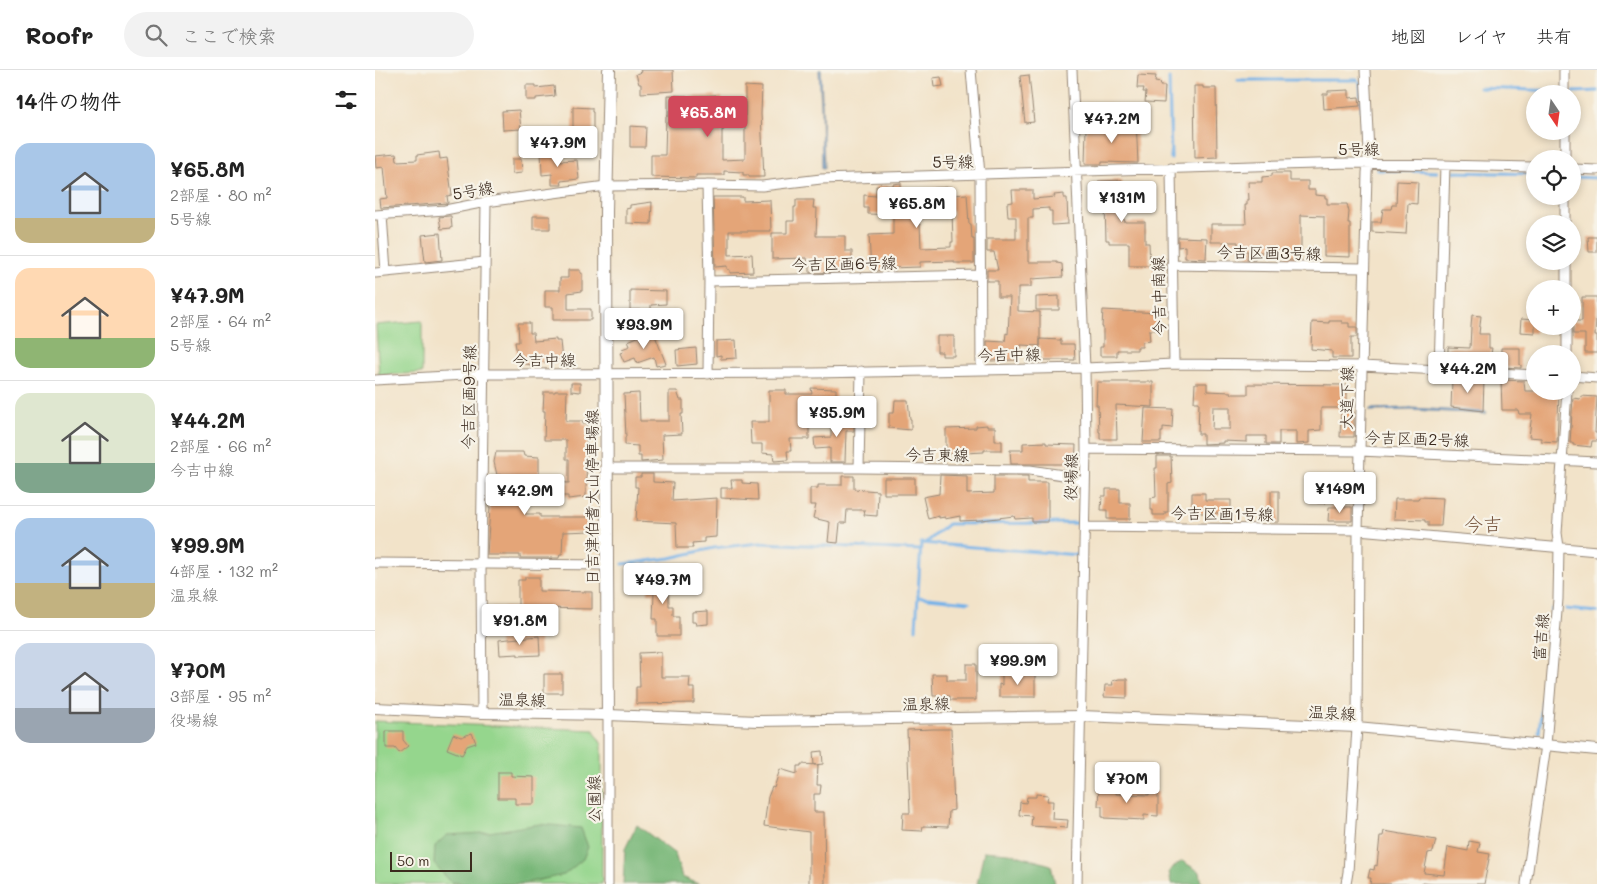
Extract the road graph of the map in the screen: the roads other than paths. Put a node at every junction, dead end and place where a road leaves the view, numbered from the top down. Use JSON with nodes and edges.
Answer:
{"nodes":[{"id":1,"x":609,"y":70,"type":"edge"},
{"id":2,"x":971,"y":70,"type":"edge"},
{"id":3,"x":1072,"y":70,"type":"edge"},
{"id":4,"x":1365,"y":70,"type":"edge"},
{"id":5,"x":1564,"y":70,"type":"edge"},
{"id":6,"x":1564,"y":85,"type":"edge"},
{"id":7,"x":1369,"y":162,"type":"junction"},
{"id":8,"x":1445,"y":164,"type":"junction"},
{"id":9,"x":1171,"y":168,"type":"junction"},
{"id":10,"x":1526,"y":168,"type":"edge"},
{"id":11,"x":1581,"y":169,"type":"edge"},
{"id":12,"x":1597,"y":170,"type":"edge"},
{"id":13,"x":1076,"y":171,"type":"junction"},
{"id":14,"x":981,"y":175,"type":"junction"},
{"id":15,"x":707,"y":185,"type":"junction"},
{"id":16,"x":606,"y":186,"type":"junction"},
{"id":17,"x":486,"y":202,"type":"junction"},
{"id":18,"x":379,"y":215,"type":"edge"},
{"id":19,"x":485,"y":262,"type":"junction"},
{"id":20,"x":1172,"y":265,"type":"junction"},
{"id":21,"x":1364,"y":268,"type":"junction"},
{"id":22,"x":386,"y":272,"type":"junction"},
{"id":23,"x":375,"y":273,"type":"edge"},
{"id":24,"x":981,"y":275,"type":"junction"},
{"id":25,"x":709,"y":281,"type":"junction"},
{"id":26,"x":1174,"y":364,"type":"junction"},
{"id":27,"x":1362,"y":366,"type":"junction"},
{"id":28,"x":1085,"y":368,"type":"junction"},
{"id":29,"x":981,"y":370,"type":"junction"},
{"id":30,"x":1439,"y":370,"type":"junction"},
{"id":31,"x":861,"y":371,"type":"junction"},
{"id":32,"x":483,"y":374,"type":"junction"},
{"id":33,"x":607,"y":374,"type":"junction"},
{"id":34,"x":708,"y":374,"type":"junction"},
{"id":35,"x":1526,"y":374,"type":"edge"},
{"id":36,"x":1581,"y":377,"type":"edge"},
{"id":37,"x":1597,"y":378,"type":"edge"},
{"id":38,"x":375,"y":380,"type":"edge"},
{"id":39,"x":1566,"y":400,"type":"edge"},
{"id":40,"x":1086,"y":449,"type":"junction"},
{"id":41,"x":1360,"y":450,"type":"junction"},
{"id":42,"x":1563,"y":460,"type":"junction"},
{"id":43,"x":1597,"y":462,"type":"edge"},
{"id":44,"x":607,"y":468,"type":"junction"},
{"id":45,"x":859,"y":468,"type":"junction"},
{"id":46,"x":1085,"y":483,"type":"junction"},
{"id":47,"x":1085,"y":527,"type":"junction"},
{"id":48,"x":1357,"y":530,"type":"junction"},
{"id":49,"x":1559,"y":548,"type":"junction"},
{"id":50,"x":1597,"y":551,"type":"edge"},
{"id":51,"x":375,"y":563,"type":"edge"},
{"id":52,"x":481,"y":564,"type":"junction"},
{"id":53,"x":607,"y":565,"type":"junction"},
{"id":54,"x":375,"y":708,"type":"edge"},
{"id":55,"x":482,"y":713,"type":"junction"},
{"id":56,"x":608,"y":715,"type":"junction"},
{"id":57,"x":1081,"y":716,"type":"junction"},
{"id":58,"x":1357,"y":728,"type":"junction"},
{"id":59,"x":1545,"y":745,"type":"junction"},
{"id":60,"x":1597,"y":750,"type":"edge"},
{"id":61,"x":608,"y":884,"type":"edge"},
{"id":62,"x":1077,"y":884,"type":"edge"},
{"id":63,"x":1346,"y":884,"type":"edge"},
{"id":64,"x":1525,"y":884,"type":"edge"}],
"edges":[{"from":1,"to":16,"type":"main road","name":"日吉津伯耆大山停車場線"},
{"from":2,"to":14,"type":"street"},
{"from":3,"to":13,"type":"street","name":"役場線"},
{"from":4,"to":7,"type":"street","name":"大道下線"},
{"from":5,"to":6,"type":"street"},
{"from":7,"to":8,"type":"street","name":"5号線"},
{"from":7,"to":9,"type":"street","name":"5号線"},
{"from":7,"to":21,"type":"street","name":"大道下線"},
{"from":8,"to":10,"type":"street","name":"5号線"},
{"from":8,"to":30,"type":"street"},
{"from":9,"to":13,"type":"street","name":"5号線"},
{"from":9,"to":20,"type":"street","name":"今吉中南線"},
{"from":11,"to":12,"type":"street"},
{"from":13,"to":14,"type":"street","name":"5号線"},
{"from":13,"to":28,"type":"street","name":"役場線"},
{"from":14,"to":15,"type":"street","name":"5号線"},
{"from":14,"to":24,"type":"street"},
{"from":15,"to":16,"type":"street","name":"5号線"},
{"from":15,"to":25,"type":"street"},
{"from":16,"to":17,"type":"street","name":"5号線"},
{"from":16,"to":33,"type":"main road","name":"日吉津伯耆大山停車場線"},
{"from":17,"to":18,"type":"street","name":"5号線"},
{"from":17,"to":19,"type":"street","name":"今吉区画9号線"},
{"from":18,"to":22,"type":"street"},
{"from":19,"to":22,"type":"street"},
{"from":19,"to":32,"type":"street","name":"今吉区画9号線"},
{"from":20,"to":21,"type":"street","name":"今吉区画3号線"},
{"from":20,"to":26,"type":"street","name":"今吉中南線"},
{"from":21,"to":27,"type":"street","name":"大道下線"},
{"from":22,"to":23,"type":"street"},
{"from":24,"to":25,"type":"street","name":"今吉区画6号線"},
{"from":24,"to":29,"type":"street"},
{"from":25,"to":34,"type":"street"},
{"from":26,"to":27,"type":"street","name":"今吉中線"},
{"from":26,"to":28,"type":"street","name":"今吉中線"},
{"from":27,"to":30,"type":"street","name":"今吉中線"},
{"from":27,"to":41,"type":"street","name":"大道下線"},
{"from":28,"to":29,"type":"street","name":"今吉中線"},
{"from":28,"to":40,"type":"street","name":"役場線"},
{"from":29,"to":31,"type":"street","name":"今吉中線"},
{"from":30,"to":35,"type":"street","name":"今吉中線"},
{"from":31,"to":34,"type":"street","name":"今吉中線"},
{"from":31,"to":45,"type":"street"},
{"from":32,"to":33,"type":"street","name":"今吉中線"},
{"from":32,"to":38,"type":"street","name":"今吉中線"},
{"from":32,"to":52,"type":"street","name":"今吉区画9号線"},
{"from":33,"to":34,"type":"street","name":"今吉中線"},
{"from":33,"to":44,"type":"main road","name":"日吉津伯耆大山停車場線"},
{"from":36,"to":37,"type":"street"},
{"from":39,"to":42,"type":"street","name":"富吉線"},
{"from":40,"to":41,"type":"street","name":"今吉区画2号線"},
{"from":40,"to":46,"type":"street","name":"役場線"},
{"from":41,"to":42,"type":"street","name":"今吉区画2号線"},
{"from":41,"to":48,"type":"street","name":"大道下線"},
{"from":42,"to":43,"type":"street","name":"今吉区画2号線"},
{"from":42,"to":49,"type":"street","name":"富吉線"},
{"from":44,"to":45,"type":"street","name":"今吉東線"},
{"from":44,"to":53,"type":"main road","name":"日吉津伯耆大山停車場線"},
{"from":45,"to":46,"type":"street","name":"今吉東線"},
{"from":46,"to":47,"type":"street","name":"役場線"},
{"from":47,"to":48,"type":"street","name":"今吉区画1号線"},
{"from":47,"to":57,"type":"street","name":"役場線"},
{"from":48,"to":49,"type":"street","name":"今吉区画1号線"},
{"from":48,"to":58,"type":"street","name":"大道下線"},
{"from":49,"to":50,"type":"street","name":"今吉区画1号線"},
{"from":49,"to":59,"type":"street","name":"富吉線"},
{"from":51,"to":52,"type":"street"},
{"from":52,"to":53,"type":"street"},
{"from":52,"to":55,"type":"street","name":"今吉区画9号線"},
{"from":53,"to":56,"type":"main road","name":"日吉津伯耆大山停車場線"},
{"from":54,"to":55,"type":"street","name":"温泉線"},
{"from":55,"to":56,"type":"street","name":"温泉線"},
{"from":56,"to":57,"type":"street","name":"温泉線"},
{"from":56,"to":61,"type":"street","name":"公園線"},
{"from":57,"to":58,"type":"street","name":"温泉線"},
{"from":57,"to":62,"type":"street","name":"役場線"},
{"from":58,"to":59,"type":"street","name":"温泉線"},
{"from":58,"to":63,"type":"street","name":"大道下線"},
{"from":59,"to":60,"type":"street","name":"温泉線"},
{"from":59,"to":64,"type":"street","name":"富吉線"}]}
